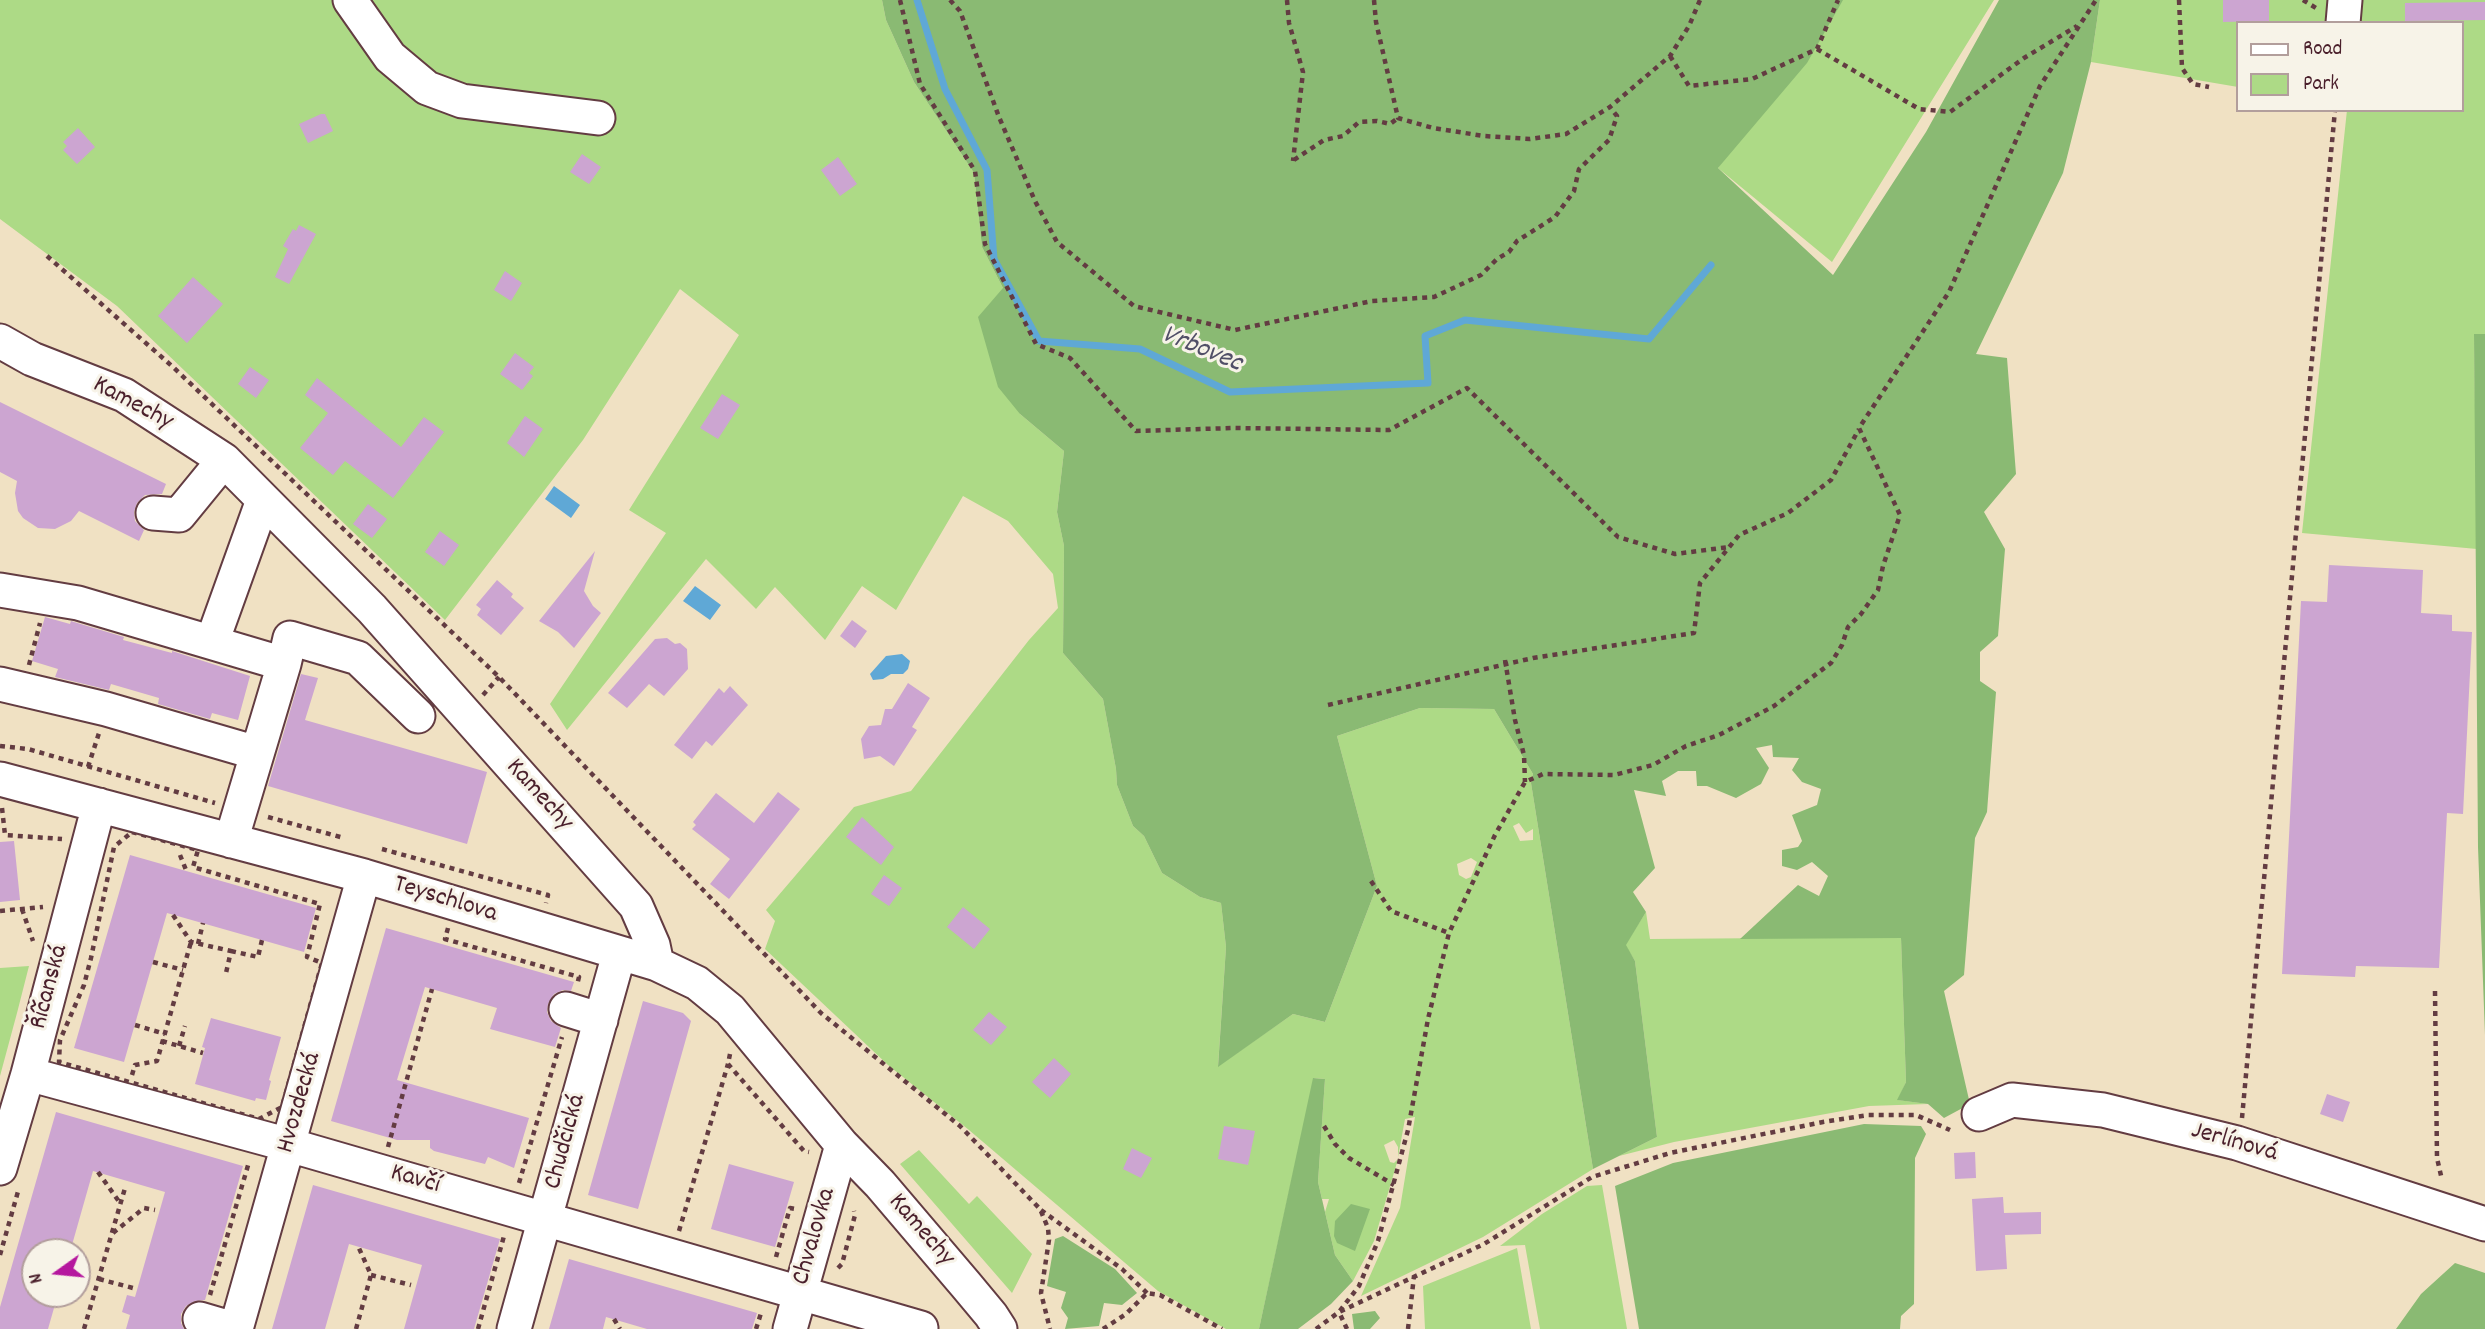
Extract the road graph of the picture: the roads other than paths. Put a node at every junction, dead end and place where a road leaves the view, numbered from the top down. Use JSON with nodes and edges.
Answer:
{"nodes":[{"id":1,"x":350,"y":0,"type":"edge"},
{"id":2,"x":2345,"y":0,"type":"edge"},
{"id":3,"x":2343,"y":21,"type":"edge"},
{"id":4,"x":598,"y":118,"type":"dead end"},
{"id":5,"x":0,"y":341,"type":"edge"},
{"id":6,"x":224,"y":460,"type":"junction"},
{"id":7,"x":263,"y":500,"type":"junction"},
{"id":8,"x":153,"y":513,"type":"dead end"},
{"id":9,"x":0,"y":590,"type":"edge"},
{"id":10,"x":212,"y":642,"type":"junction"},
{"id":11,"x":284,"y":664,"type":"junction"},
{"id":12,"x":12,"y":686,"type":"edge"},
{"id":13,"x":418,"y":716,"type":"dead end"},
{"id":14,"x":257,"y":753,"type":"junction"},
{"id":15,"x":0,"y":779,"type":"edge"},
{"id":16,"x":99,"y":805,"type":"junction"},
{"id":17,"x":231,"y":841,"type":"junction"},
{"id":18,"x":369,"y":861,"type":"junction"},
{"id":19,"x":619,"y":954,"type":"junction"},
{"id":20,"x":657,"y":964,"type":"junction"},
{"id":21,"x":28,"y":1073,"type":"junction"},
{"id":22,"x":1979,"y":1114,"type":"dead end"},
{"id":23,"x":289,"y":1145,"type":"junction"},
{"id":24,"x":827,"y":1149,"type":"junction"},
{"id":25,"x":11,"y":1173,"type":"edge"},
{"id":26,"x":546,"y":1219,"type":"junction"},
{"id":27,"x":2485,"y":1224,"type":"edge"},
{"id":28,"x":812,"y":1297,"type":"junction"},
{"id":29,"x":218,"y":1324,"type":"edge"},
{"id":30,"x":921,"y":1328,"type":"edge"},
{"id":31,"x":514,"y":1329,"type":"edge"},
{"id":32,"x":790,"y":1329,"type":"edge"},
{"id":33,"x":1000,"y":1329,"type":"edge"}],
"edges":[{"from":1,"to":4,"type":"street"},
{"from":2,"to":3,"type":"street"},
{"from":5,"to":6,"type":"street","name":"Kamechy"},
{"from":6,"to":7,"type":"street","name":"Kamechy"},
{"from":6,"to":8,"type":"street"},
{"from":7,"to":10,"type":"street"},
{"from":7,"to":20,"type":"street","name":"Kamechy"},
{"from":9,"to":10,"type":"street"},
{"from":10,"to":11,"type":"street"},
{"from":11,"to":13,"type":"street"},
{"from":11,"to":14,"type":"street"},
{"from":12,"to":14,"type":"street"},
{"from":14,"to":17,"type":"street"},
{"from":15,"to":16,"type":"street","name":"Teyschlova"},
{"from":16,"to":17,"type":"street","name":"Teyschlova"},
{"from":16,"to":21,"type":"street","name":"Říčanská"},
{"from":17,"to":18,"type":"street","name":"Teyschlova"},
{"from":18,"to":19,"type":"street","name":"Teyschlova"},
{"from":18,"to":23,"type":"street","name":"Hvozdecká"},
{"from":19,"to":20,"type":"street","name":"Teyschlova"},
{"from":19,"to":26,"type":"street","name":"Chudčická"},
{"from":20,"to":24,"type":"street","name":"Kamechy"},
{"from":21,"to":23,"type":"street","name":"Kavčí"},
{"from":21,"to":25,"type":"street","name":"Říčanská"},
{"from":22,"to":27,"type":"street","name":"Jerlínová"},
{"from":23,"to":26,"type":"street","name":"Kavčí"},
{"from":23,"to":29,"type":"street","name":"Hvozdecká"},
{"from":24,"to":28,"type":"street","name":"Chvalovka"},
{"from":24,"to":33,"type":"street","name":"Kamechy"},
{"from":26,"to":28,"type":"street","name":"Kavčí"},
{"from":26,"to":31,"type":"street","name":"Chudčická"},
{"from":28,"to":30,"type":"street","name":"Kavčí"},
{"from":28,"to":32,"type":"street","name":"Chvalovka"}]}
